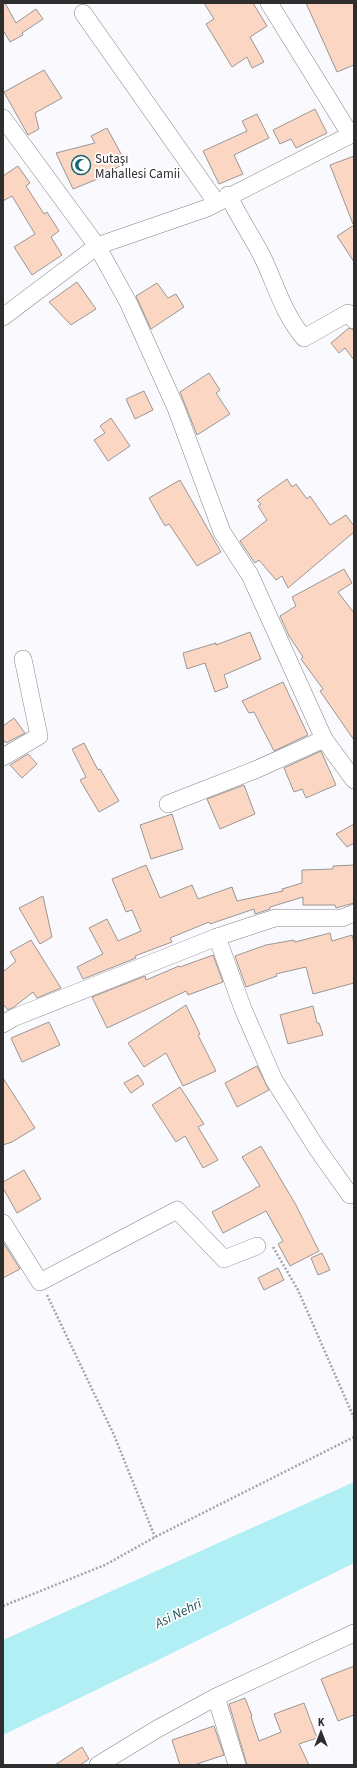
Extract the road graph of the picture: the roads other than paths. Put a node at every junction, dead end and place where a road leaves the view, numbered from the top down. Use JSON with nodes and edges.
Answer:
{"nodes":[{"id":1,"x":270,"y":3,"type":"edge"},
{"id":2,"x":83,"y":14,"type":"dead end"},
{"id":3,"x":3,"y":118,"type":"edge"},
{"id":4,"x":352,"y":134,"type":"edge"},
{"id":5,"x":222,"y":199,"type":"junction"},
{"id":6,"x":97,"y":246,"type":"junction"},
{"id":7,"x":3,"y":317,"type":"edge"},
{"id":8,"x":354,"y":320,"type":"edge"},
{"id":9,"x":23,"y":659,"type":"dead end"},
{"id":10,"x":324,"y":740,"type":"junction"},
{"id":11,"x":3,"y":757,"type":"edge"},
{"id":12,"x":354,"y":780,"type":"edge"},
{"id":13,"x":168,"y":804,"type":"dead end"},
{"id":14,"x":354,"y":913,"type":"edge"},
{"id":15,"x":216,"y":937,"type":"junction"},
{"id":16,"x":3,"y":1024,"type":"edge"},
{"id":17,"x":354,"y":1193,"type":"edge"},
{"id":18,"x":3,"y":1223,"type":"edge"},
{"id":19,"x":257,"y":1246,"type":"road end"},
{"id":20,"x":354,"y":1633,"type":"edge"},
{"id":21,"x":216,"y":1697,"type":"junction"},
{"id":22,"x":98,"y":1765,"type":"edge"},
{"id":23,"x":237,"y":1765,"type":"edge"}],
"edges":[{"from":1,"to":4,"type":"street"},
{"from":2,"to":5,"type":"street"},
{"from":3,"to":6,"type":"street"},
{"from":4,"to":5,"type":"street"},
{"from":5,"to":6,"type":"street"},
{"from":5,"to":8,"type":"street"},
{"from":6,"to":7,"type":"street"},
{"from":6,"to":10,"type":"street"},
{"from":9,"to":11,"type":"street"},
{"from":10,"to":12,"type":"street"},
{"from":10,"to":13,"type":"street"},
{"from":14,"to":15,"type":"street"},
{"from":15,"to":16,"type":"street"},
{"from":15,"to":17,"type":"street"},
{"from":18,"to":19,"type":"street"},
{"from":20,"to":21,"type":"street"},
{"from":21,"to":22,"type":"street"},
{"from":21,"to":23,"type":"street"}]}
